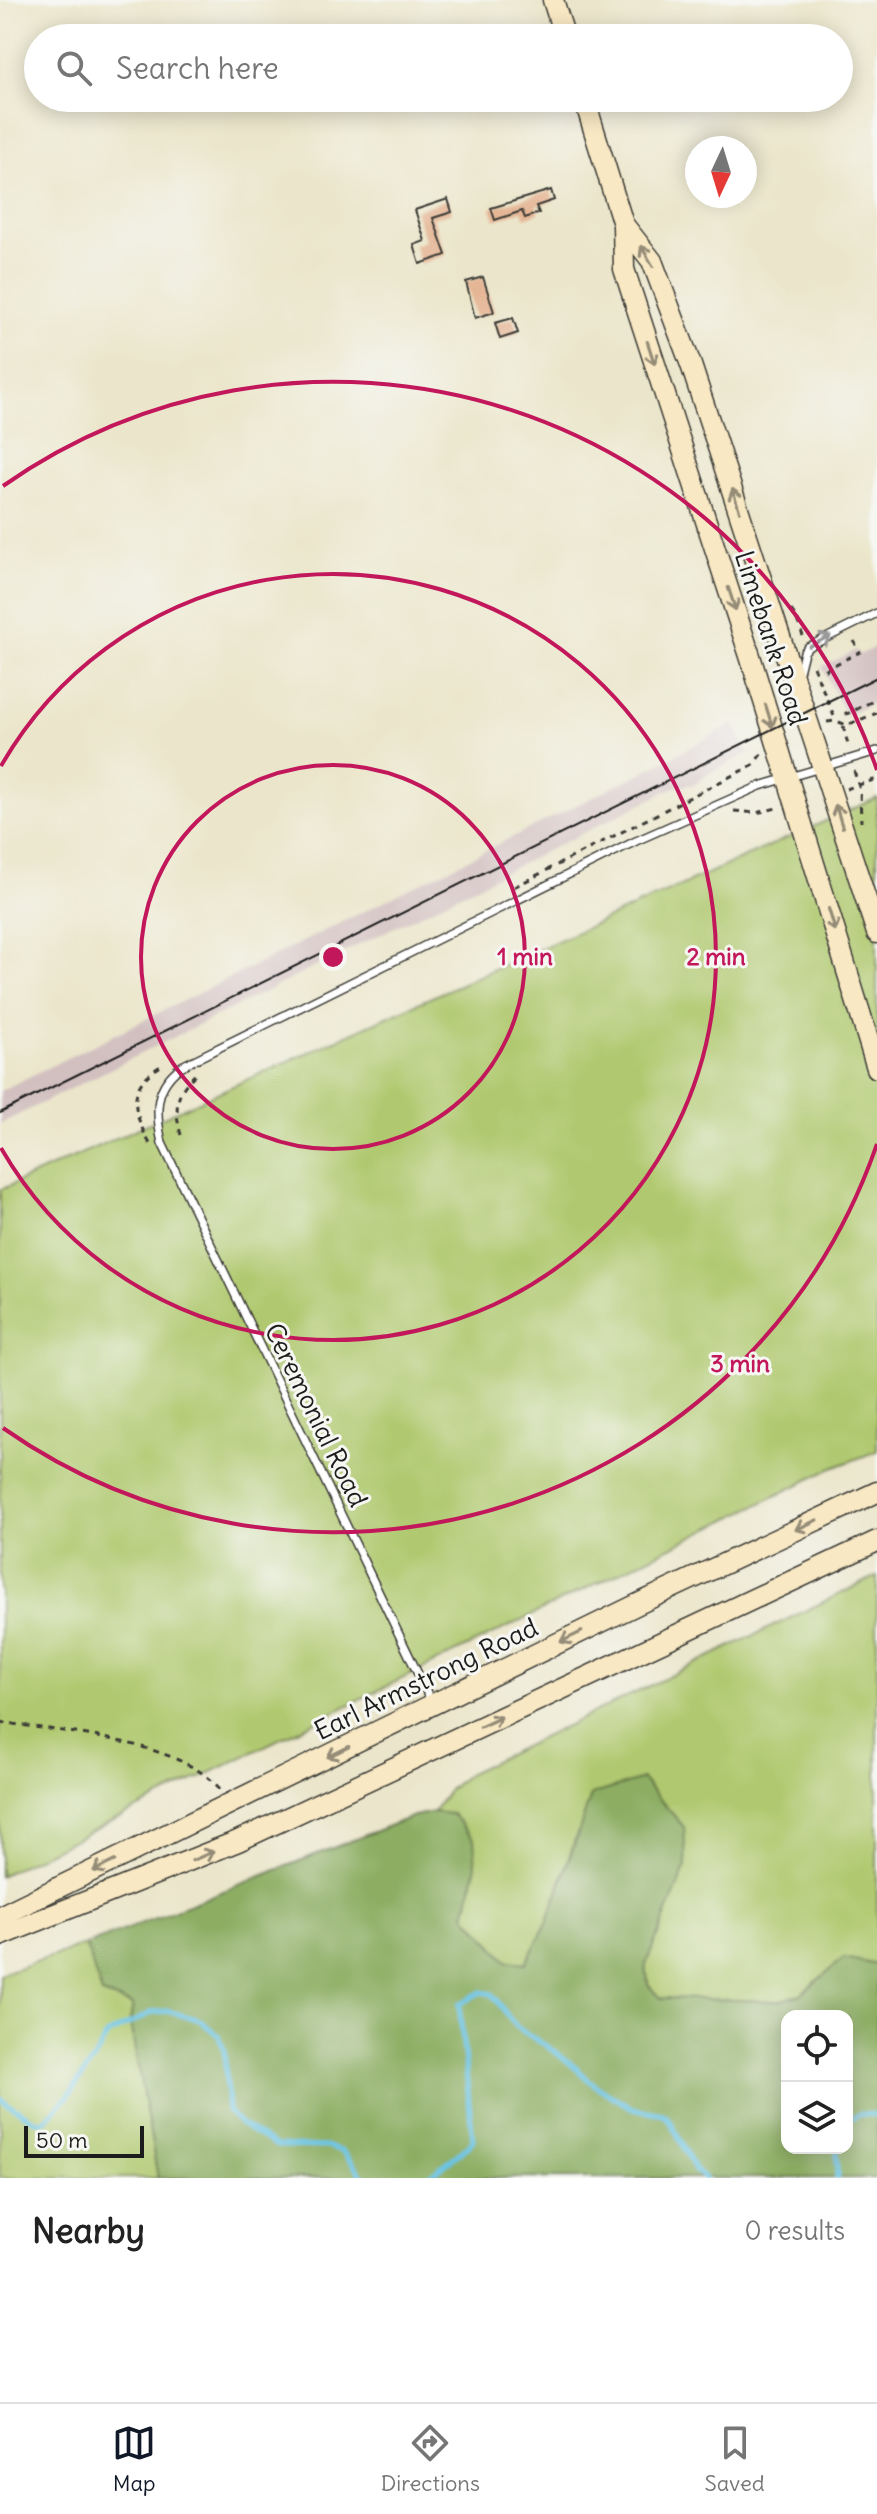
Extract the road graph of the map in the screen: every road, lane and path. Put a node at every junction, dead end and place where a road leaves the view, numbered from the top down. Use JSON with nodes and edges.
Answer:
{"nodes":[{"id":1,"x":553,"y":0,"type":"edge"},
{"id":2,"x":561,"y":24,"type":"edge"},
{"id":3,"x":588,"y":112,"type":"edge"},
{"id":4,"x":623,"y":224,"type":"junction"},
{"id":5,"x":877,"y":613,"type":"edge"},
{"id":6,"x":854,"y":641,"type":"dead end"},
{"id":7,"x":807,"y":648,"type":"junction"},
{"id":8,"x":827,"y":671,"type":"dead end"},
{"id":9,"x":799,"y":694,"type":"junction"},
{"id":10,"x":877,"y":699,"type":"edge"},
{"id":11,"x":845,"y":712,"type":"dead end"},
{"id":12,"x":877,"y":713,"type":"edge"},
{"id":13,"x":830,"y":720,"type":"dead end"},
{"id":14,"x":836,"y":721,"type":"junction"},
{"id":15,"x":843,"y":726,"type":"junction"},
{"id":16,"x":845,"y":732,"type":"dead end"},
{"id":17,"x":877,"y":751,"type":"edge"},
{"id":18,"x":824,"y":766,"type":"junction"},
{"id":19,"x":788,"y":776,"type":"junction"},
{"id":20,"x":877,"y":779,"type":"edge"},
{"id":21,"x":842,"y":791,"type":"dead end"},
{"id":22,"x":785,"y":807,"type":"dead end"},
{"id":23,"x":734,"y":811,"type":"dead end"},
{"id":24,"x":877,"y":933,"type":"edge"},
{"id":25,"x":205,"y":1068,"type":"dead end"},
{"id":26,"x":877,"y":1068,"type":"edge"},
{"id":27,"x":181,"y":1135,"type":"dead end"},
{"id":28,"x":877,"y":1492,"type":"edge"},
{"id":29,"x":877,"y":1541,"type":"edge"},
{"id":30,"x":433,"y":1705,"type":"junction"},
{"id":31,"x":0,"y":1722,"type":"edge"},
{"id":32,"x":232,"y":1804,"type":"junction"},
{"id":33,"x":0,"y":1916,"type":"edge"},
{"id":34,"x":0,"y":1936,"type":"edge"}],
"edges":[{"from":1,"to":2,"type":"main road"},
{"from":3,"to":4,"type":"main road","name":"Limebank Road"},
{"from":9,"to":4,"type":"main road","name":"Limebank Road","one_way":true},
{"from":4,"to":19,"type":"main road","name":"Limebank Road","one_way":true},
{"from":7,"to":5,"type":"lane","one_way":true},
{"from":6,"to":8,"type":"path"},
{"from":7,"to":9,"type":"lane"},
{"from":7,"to":14,"type":"path"},
{"from":9,"to":18,"type":"main road","name":"Limebank Road"},
{"from":10,"to":11,"type":"path"},
{"from":12,"to":15,"type":"path"},
{"from":13,"to":14,"type":"path"},
{"from":14,"to":15,"type":"path"},
{"from":15,"to":16,"type":"path"},
{"from":17,"to":18,"type":"lane"},
{"from":18,"to":19,"type":"lane"},
{"from":24,"to":18,"type":"main road","name":"Limebank Road","one_way":true},
{"from":19,"to":26,"type":"main road","name":"Limebank Road","one_way":true},
{"from":19,"to":30,"type":"lane","name":"Ceremonial Road"},
{"from":20,"to":21,"type":"path"},
{"from":22,"to":23,"type":"path"},
{"from":25,"to":27,"type":"path"},
{"from":28,"to":30,"type":"main road","name":"Earl Armstrong Road","one_way":true},
{"from":34,"to":29,"type":"main road","one_way":true},
{"from":30,"to":32,"type":"main road","name":"Earl Armstrong Road","one_way":true},
{"from":31,"to":32,"type":"path"},
{"from":32,"to":33,"type":"main road","name":"Earl Armstrong Road","one_way":true}]}
